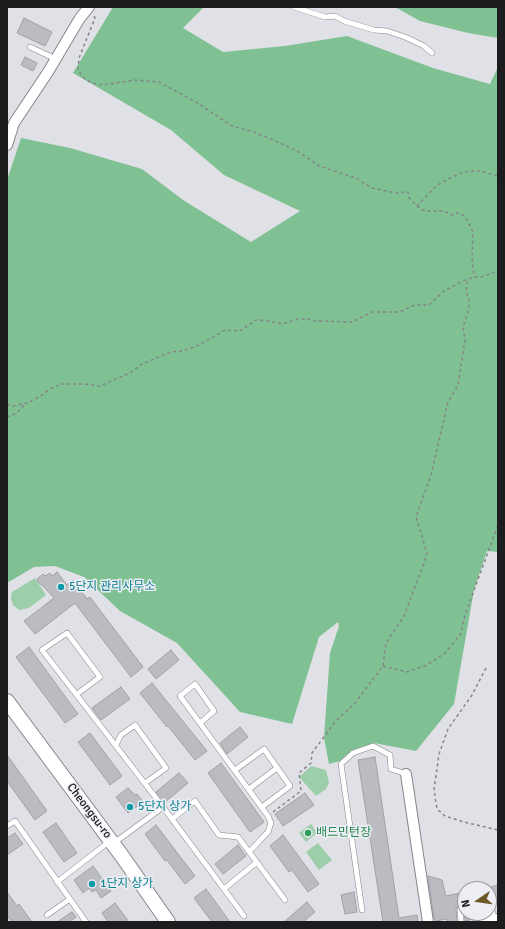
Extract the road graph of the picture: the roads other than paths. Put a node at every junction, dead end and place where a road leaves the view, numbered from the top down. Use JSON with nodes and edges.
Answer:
{"nodes":[{"id":1,"x":294,"y":7,"type":"edge"},
{"id":2,"x":88,"y":8,"type":"edge"},
{"id":3,"x":30,"y":47,"type":"dead end"},
{"id":4,"x":432,"y":53,"type":"dead end"},
{"id":5,"x":56,"y":59,"type":"junction"},
{"id":6,"x":7,"y":145,"type":"edge"},
{"id":7,"x":77,"y":694,"type":"junction"},
{"id":8,"x":7,"y":701,"type":"edge"},
{"id":9,"x":200,"y":723,"type":"junction"},
{"id":10,"x":116,"y":745,"type":"junction"},
{"id":11,"x":277,"y":768,"type":"junction"},
{"id":12,"x":235,"y":770,"type":"junction"},
{"id":13,"x":406,"y":774,"type":"joint"},
{"id":14,"x":145,"y":783,"type":"junction"},
{"id":15,"x":249,"y":789,"type":"junction"},
{"id":16,"x":163,"y":807,"type":"junction"},
{"id":17,"x":262,"y":807,"type":"junction"},
{"id":18,"x":172,"y":819,"type":"junction"},
{"id":19,"x":7,"y":826,"type":"edge"},
{"id":20,"x":112,"y":842,"type":"junction"},
{"id":21,"x":249,"y":852,"type":"junction"},
{"id":22,"x":257,"y":862,"type":"junction"},
{"id":23,"x":57,"y":882,"type":"junction"},
{"id":24,"x":224,"y":889,"type":"junction"},
{"id":25,"x":70,"y":899,"type":"junction"},
{"id":26,"x":285,"y":900,"type":"dead end"},
{"id":27,"x":362,"y":910,"type":"dead end"},
{"id":28,"x":48,"y":915,"type":"dead end"},
{"id":29,"x":244,"y":916,"type":"dead end"},
{"id":30,"x":86,"y":922,"type":"edge"},
{"id":31,"x":168,"y":922,"type":"edge"},
{"id":32,"x":428,"y":922,"type":"edge"}],
"edges":[{"from":1,"to":4,"type":"lane"},
{"from":2,"to":5,"type":"street"},
{"from":3,"to":5,"type":"lane"},
{"from":5,"to":6,"type":"street"},
{"from":7,"to":7,"type":"lane"},
{"from":7,"to":10,"type":"lane"},
{"from":8,"to":20,"type":"main road","name":"Cheongsu-ro"},
{"from":9,"to":9,"type":"lane"},
{"from":9,"to":12,"type":"lane"},
{"from":10,"to":14,"type":"lane"},
{"from":10,"to":14,"type":"lane"},
{"from":11,"to":12,"type":"lane"},
{"from":11,"to":15,"type":"lane"},
{"from":11,"to":17,"type":"lane"},
{"from":12,"to":15,"type":"lane"},
{"from":13,"to":27,"type":"lane"},
{"from":13,"to":32,"type":"street"},
{"from":14,"to":16,"type":"lane"},
{"from":15,"to":17,"type":"lane"},
{"from":16,"to":18,"type":"lane"},
{"from":16,"to":20,"type":"lane"},
{"from":17,"to":21,"type":"lane"},
{"from":18,"to":21,"type":"lane"},
{"from":18,"to":24,"type":"lane"},
{"from":19,"to":23,"type":"lane"},
{"from":20,"to":23,"type":"lane"},
{"from":20,"to":31,"type":"main road","name":"Cheongsu-ro"},
{"from":21,"to":22,"type":"lane"},
{"from":22,"to":24,"type":"lane"},
{"from":22,"to":26,"type":"lane"},
{"from":23,"to":25,"type":"lane"},
{"from":24,"to":29,"type":"lane"},
{"from":25,"to":28,"type":"lane"},
{"from":25,"to":30,"type":"lane"}]}
